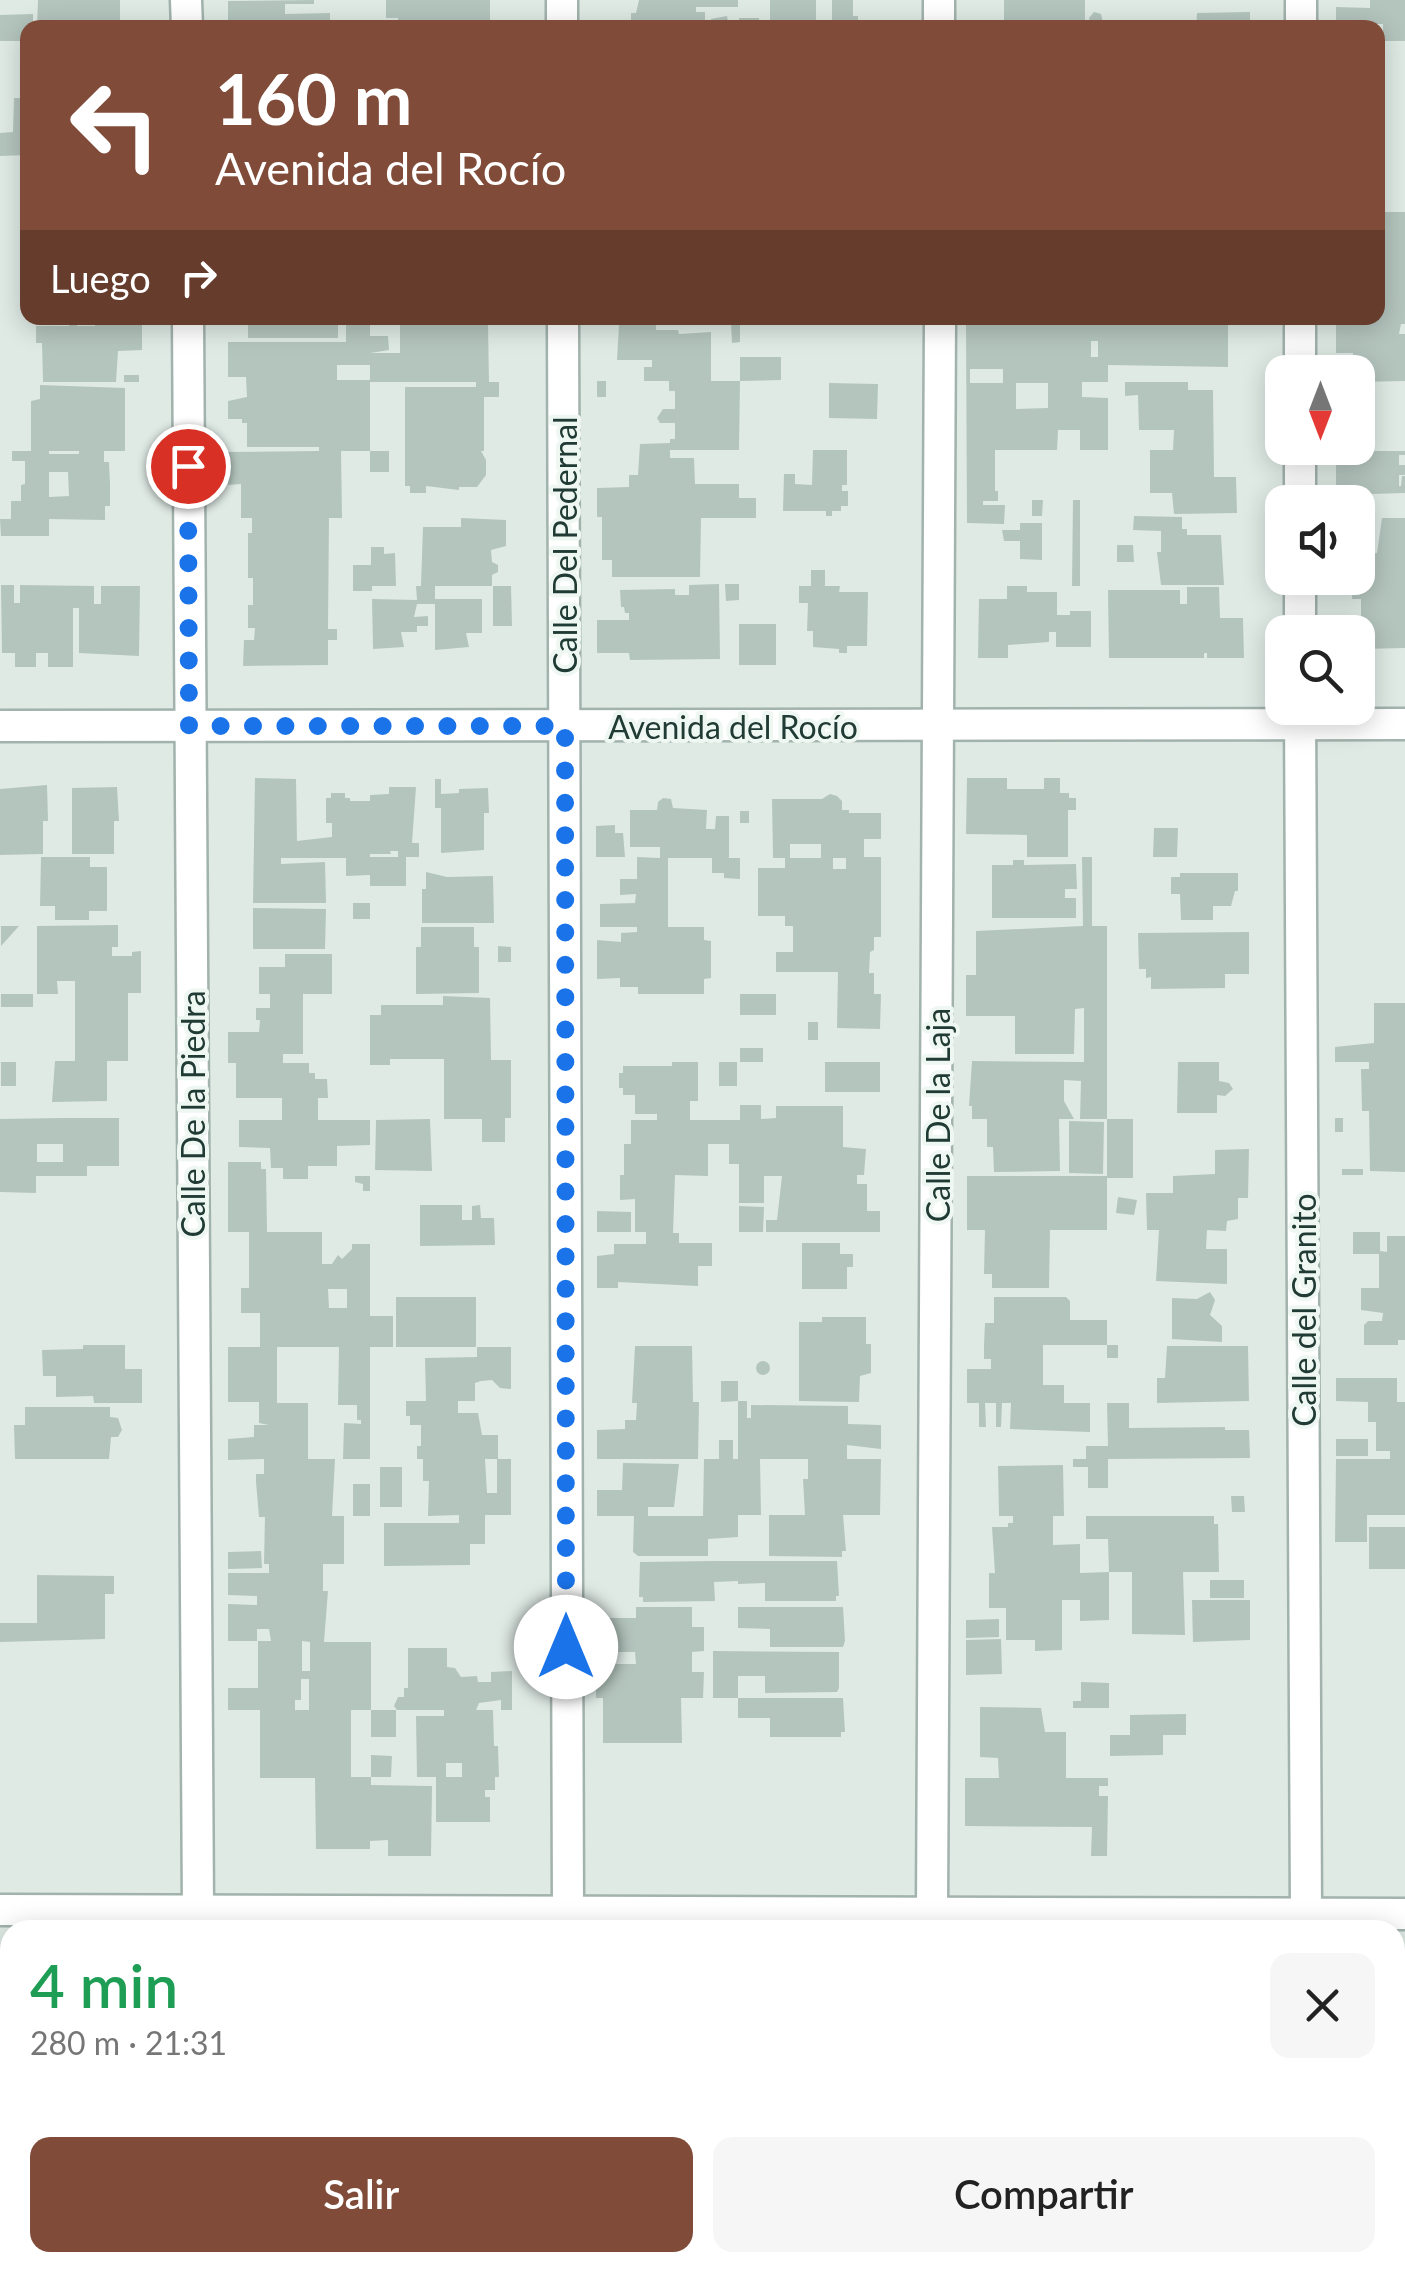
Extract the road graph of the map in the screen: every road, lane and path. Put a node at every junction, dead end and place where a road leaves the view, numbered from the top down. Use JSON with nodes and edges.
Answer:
{"nodes":[{"id":1,"x":188,"y":325,"type":"edge"},
{"id":2,"x":563,"y":325,"type":"edge"},
{"id":3,"x":940,"y":325,"type":"edge"},
{"id":4,"x":1300,"y":325,"type":"edge"},
{"id":5,"x":1300,"y":355,"type":"edge"},
{"id":6,"x":1265,"y":717,"type":"edge"},
{"id":7,"x":1375,"y":722,"type":"edge"},
{"id":8,"x":1405,"y":724,"type":"edge"},
{"id":9,"x":940,"y":725,"type":"junction"},
{"id":10,"x":1300,"y":725,"type":"edge"},
{"id":11,"x":0,"y":726,"type":"edge"},
{"id":12,"x":189,"y":726,"type":"junction"},
{"id":13,"x":565,"y":726,"type":"junction"},
{"id":14,"x":0,"y":1910,"type":"edge"},
{"id":15,"x":198,"y":1910,"type":"junction"},
{"id":16,"x":568,"y":1912,"type":"junction"},
{"id":17,"x":932,"y":1912,"type":"junction"},
{"id":18,"x":1306,"y":1914,"type":"junction"},
{"id":19,"x":1405,"y":1914,"type":"edge"}],
"edges":[{"from":1,"to":12,"type":"street","name":"Calle De la Piedra"},
{"from":2,"to":13,"type":"street","name":"Calle Del Pedernal"},
{"from":3,"to":9,"type":"street","name":"Calle De la Laja"},
{"from":4,"to":5,"type":"street"},
{"from":6,"to":9,"type":"street","name":"Avenida del Rocío"},
{"from":7,"to":8,"type":"street","name":"Avenida del Rocío"},
{"from":9,"to":13,"type":"street","name":"Avenida del Rocío"},
{"from":9,"to":17,"type":"street","name":"Calle De la Laja"},
{"from":10,"to":18,"type":"street","name":"Calle del Granito"},
{"from":11,"to":12,"type":"street","name":"Avenida del Rocío"},
{"from":12,"to":13,"type":"street","name":"Avenida del Rocío"},
{"from":12,"to":15,"type":"street","name":"Calle De la Piedra"},
{"from":13,"to":16,"type":"street","name":"Calle Del Pedernal"},
{"from":14,"to":15,"type":"street"},
{"from":15,"to":16,"type":"street"},
{"from":16,"to":17,"type":"street"},
{"from":17,"to":18,"type":"street"},
{"from":18,"to":19,"type":"street"}]}
